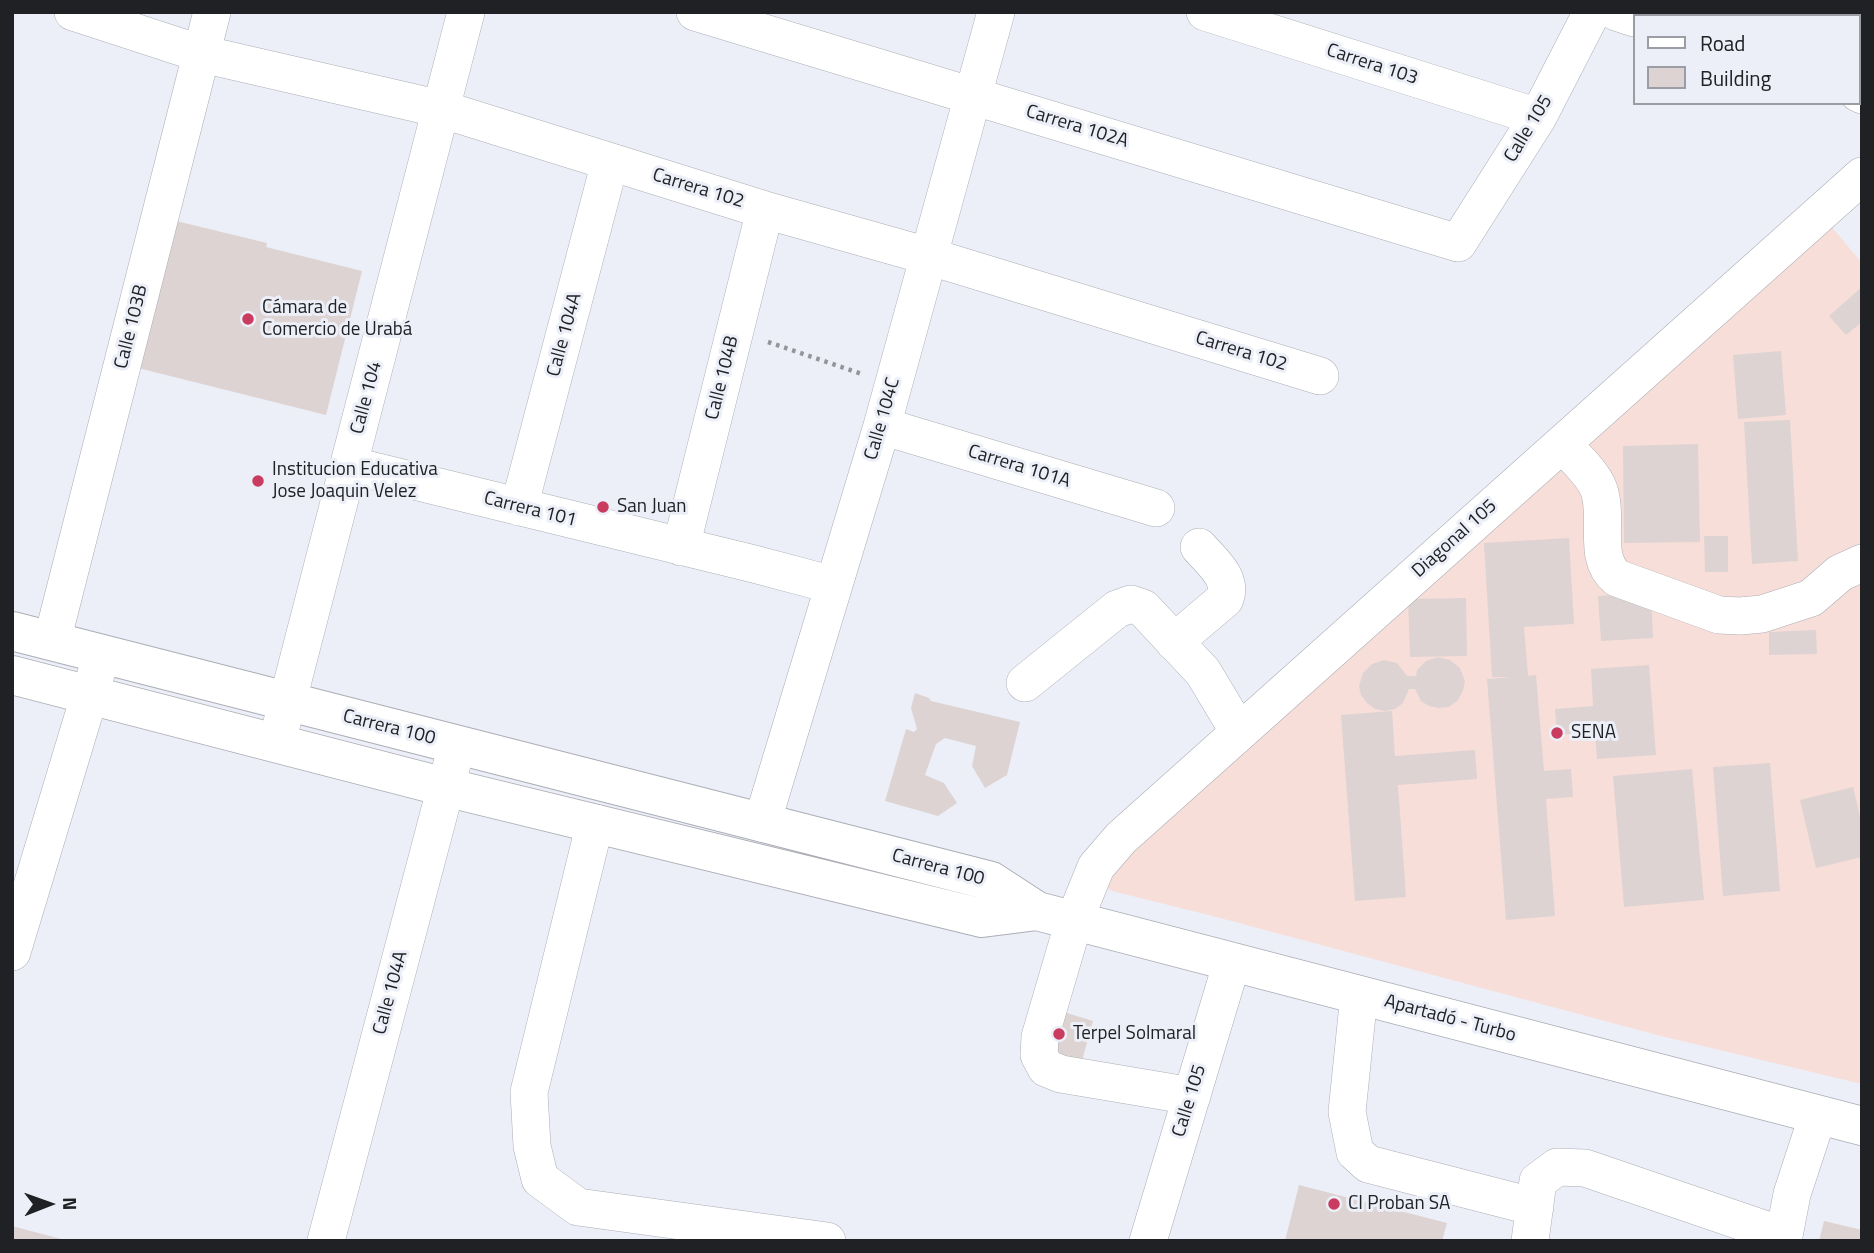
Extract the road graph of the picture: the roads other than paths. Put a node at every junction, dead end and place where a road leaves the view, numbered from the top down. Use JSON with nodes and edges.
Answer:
{"nodes":[{"id":1,"x":73,"y":12,"type":"edge"},
{"id":2,"x":212,"y":12,"type":"edge"},
{"id":3,"x":466,"y":12,"type":"edge"},
{"id":4,"x":695,"y":12,"type":"edge"},
{"id":5,"x":996,"y":12,"type":"edge"},
{"id":6,"x":1205,"y":12,"type":"edge"},
{"id":7,"x":1592,"y":12,"type":"edge"},
{"id":8,"x":202,"y":54,"type":"junction"},
{"id":9,"x":974,"y":96,"type":"junction"},
{"id":10,"x":441,"y":110,"type":"junction"},
{"id":11,"x":1538,"y":117,"type":"junction"},
{"id":12,"x":610,"y":162,"type":"junction"},
{"id":13,"x":1862,"y":176,"type":"edge"},
{"id":14,"x":765,"y":209,"type":"junction"},
{"id":15,"x":1458,"y":243,"type":"joint"},
{"id":16,"x":928,"y":256,"type":"junction"},
{"id":17,"x":1320,"y":376,"type":"dead end"},
{"id":18,"x":881,"y":426,"type":"junction"},
{"id":19,"x":1562,"y":444,"type":"junction"},
{"id":20,"x":349,"y":464,"type":"junction"},
{"id":21,"x":519,"y":507,"type":"junction"},
{"id":22,"x":1156,"y":508,"type":"dead end"},
{"id":23,"x":681,"y":547,"type":"junction"},
{"id":24,"x":1199,"y":547,"type":"dead end"},
{"id":25,"x":1862,"y":563,"type":"edge"},
{"id":26,"x":833,"y":585,"type":"junction"},
{"id":27,"x":12,"y":631,"type":"edge"},
{"id":28,"x":52,"y":641,"type":"junction"},
{"id":29,"x":1174,"y":642,"type":"junction"},
{"id":30,"x":103,"y":654,"type":"junction"},
{"id":31,"x":12,"y":675,"type":"edge"},
{"id":32,"x":1024,"y":683,"type":"dead end"},
{"id":33,"x":90,"y":695,"type":"junction"},
{"id":34,"x":288,"y":702,"type":"junction"},
{"id":35,"x":1239,"y":732,"type":"junction"},
{"id":36,"x":277,"y":742,"type":"junction"},
{"id":37,"x":457,"y":745,"type":"junction"},
{"id":38,"x":445,"y":787,"type":"junction"},
{"id":39,"x":762,"y":822,"type":"junction"},
{"id":40,"x":595,"y":823,"type":"junction"},
{"id":41,"x":1037,"y":911,"type":"junction"},
{"id":42,"x":1074,"y":920,"type":"junction"},
{"id":43,"x":12,"y":952,"type":"edge"},
{"id":44,"x":1233,"y":962,"type":"junction"},
{"id":45,"x":1359,"y":995,"type":"junction"},
{"id":46,"x":1192,"y":1096,"type":"junction"},
{"id":47,"x":1818,"y":1115,"type":"junction"},
{"id":48,"x":1862,"y":1126,"type":"edge"},
{"id":49,"x":1532,"y":1224,"type":"edge"},
{"id":50,"x":1784,"y":1239,"type":"edge"},
{"id":51,"x":326,"y":1241,"type":"edge"},
{"id":52,"x":827,"y":1241,"type":"edge"},
{"id":53,"x":1148,"y":1241,"type":"edge"}],
"edges":[{"from":1,"to":8,"type":"street","name":"Carrera 102"},
{"from":2,"to":8,"type":"street","name":"Calle 103B"},
{"from":3,"to":10,"type":"street","name":"Calle 104"},
{"from":4,"to":9,"type":"street","name":"Carrera 102A"},
{"from":5,"to":9,"type":"street","name":"Calle 104C"},
{"from":6,"to":11,"type":"street","name":"Carrera 103"},
{"from":7,"to":11,"type":"street","name":"Calle 105"},
{"from":8,"to":10,"type":"street","name":"Carrera 102"},
{"from":8,"to":28,"type":"street","name":"Calle 103B"},
{"from":9,"to":15,"type":"street","name":"Carrera 102A"},
{"from":9,"to":16,"type":"street","name":"Calle 104C"},
{"from":10,"to":12,"type":"street","name":"Carrera 102"},
{"from":10,"to":20,"type":"street","name":"Calle 104"},
{"from":11,"to":15,"type":"street","name":"Calle 105"},
{"from":12,"to":14,"type":"street","name":"Carrera 102"},
{"from":12,"to":21,"type":"street","name":"Calle 104A"},
{"from":13,"to":19,"type":"street","name":"Diagonal 105"},
{"from":14,"to":16,"type":"street","name":"Carrera 102"},
{"from":14,"to":23,"type":"street","name":"Calle 104B"},
{"from":16,"to":17,"type":"street","name":"Carrera 102"},
{"from":16,"to":18,"type":"street","name":"Calle 104C"},
{"from":18,"to":22,"type":"street","name":"Carrera 101A"},
{"from":18,"to":26,"type":"street","name":"Calle 104C"},
{"from":19,"to":25,"type":"street"},
{"from":19,"to":35,"type":"street","name":"Diagonal 105"},
{"from":20,"to":21,"type":"street","name":"Carrera 101"},
{"from":20,"to":34,"type":"street","name":"Calle 104"},
{"from":21,"to":23,"type":"street","name":"Carrera 101"},
{"from":23,"to":26,"type":"street","name":"Carrera 101"},
{"from":24,"to":29,"type":"street"},
{"from":26,"to":39,"type":"street","name":"Calle 104C"},
{"from":27,"to":28,"type":"main road","name":"Carrera 100"},
{"from":28,"to":30,"type":"main road","name":"Carrera 100"},
{"from":29,"to":32,"type":"street"},
{"from":29,"to":35,"type":"street"},
{"from":30,"to":33,"type":"street"},
{"from":30,"to":34,"type":"main road","name":"Carrera 100"},
{"from":31,"to":33,"type":"main road","name":"Carrera 100"},
{"from":33,"to":36,"type":"main road","name":"Carrera 100"},
{"from":33,"to":43,"type":"street"},
{"from":34,"to":36,"type":"street","name":"Calle 104"},
{"from":34,"to":37,"type":"main road","name":"Carrera 100"},
{"from":35,"to":42,"type":"street","name":"Diagonal 105"},
{"from":36,"to":38,"type":"main road","name":"Carrera 100"},
{"from":37,"to":38,"type":"street","name":"Calle 104A"},
{"from":37,"to":39,"type":"main road","name":"Carrera 100"},
{"from":38,"to":40,"type":"main road","name":"Carrera 100"},
{"from":38,"to":51,"type":"street","name":"Calle 104A"},
{"from":39,"to":41,"type":"main road","name":"Carrera 100"},
{"from":40,"to":41,"type":"main road","name":"Carrera 100"},
{"from":40,"to":52,"type":"street"},
{"from":41,"to":42,"type":"main road","name":"Apartadó - Turbo"},
{"from":42,"to":44,"type":"main road","name":"Apartadó - Turbo"},
{"from":42,"to":46,"type":"street","name":"Diagonal 105"},
{"from":44,"to":45,"type":"main road","name":"Apartadó - Turbo"},
{"from":44,"to":46,"type":"street","name":"Calle 105"},
{"from":45,"to":47,"type":"main road","name":"Apartadó - Turbo"},
{"from":45,"to":49,"type":"street"},
{"from":46,"to":53,"type":"street","name":"Calle 105"},
{"from":47,"to":48,"type":"main road","name":"Apartadó - Turbo"},
{"from":47,"to":50,"type":"street"},
{"from":49,"to":50,"type":"street"}]}
